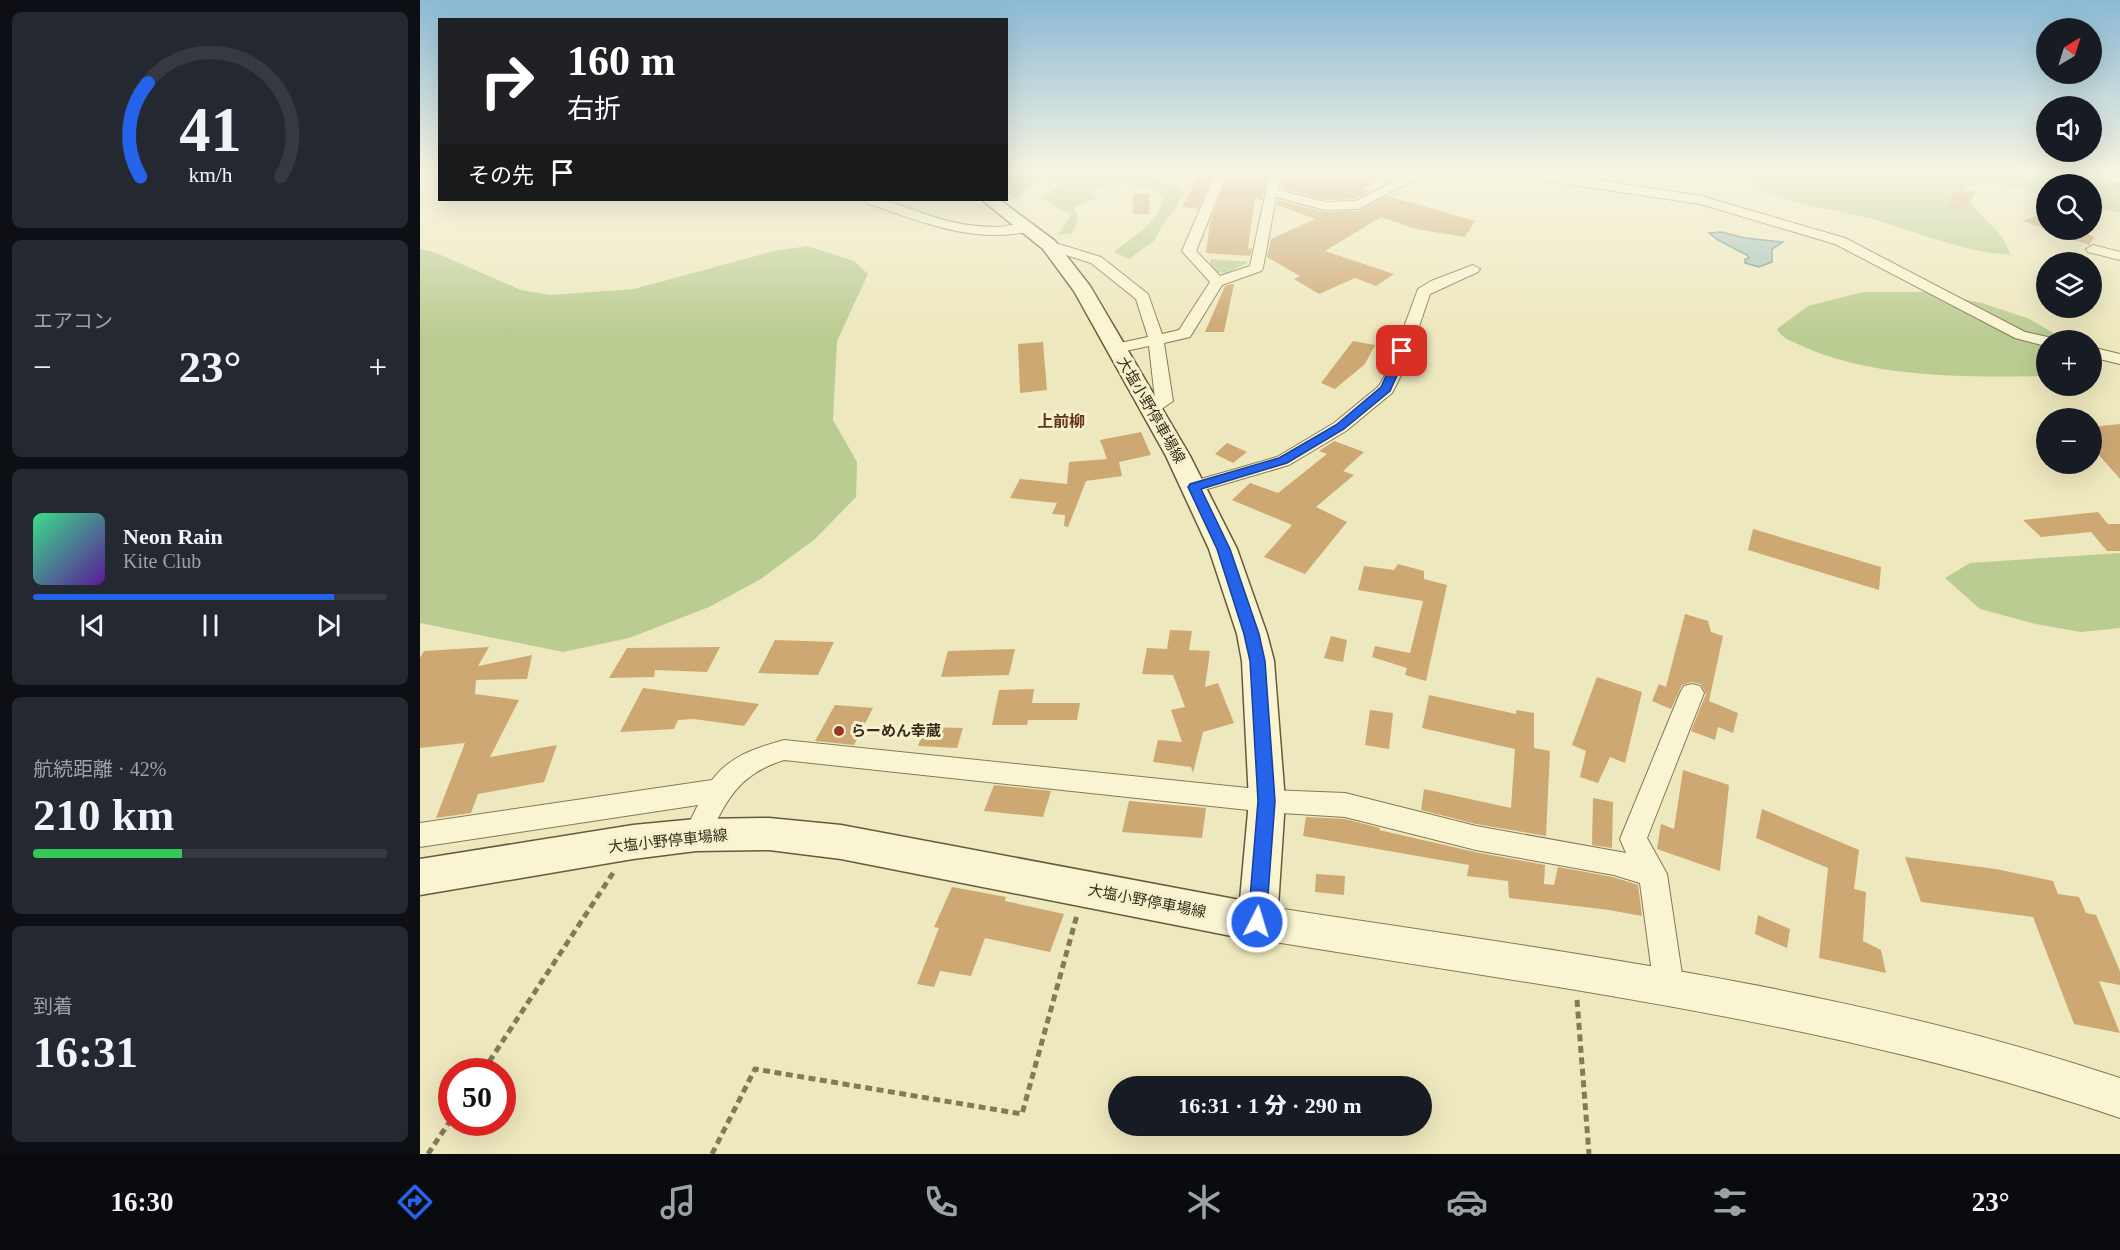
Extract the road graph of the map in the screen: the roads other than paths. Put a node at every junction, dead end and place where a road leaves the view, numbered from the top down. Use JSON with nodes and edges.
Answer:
{"nodes":[{"id":1,"x":952,"y":226,"type":"edge"},
{"id":2,"x":1024,"y":226,"type":"edge"},
{"id":3,"x":1200,"y":226,"type":"edge"},
{"id":4,"x":1264,"y":226,"type":"edge"},
{"id":5,"x":1788,"y":226,"type":"edge"},
{"id":6,"x":1038,"y":237,"type":"junction"},
{"id":7,"x":2093,"y":249,"type":"dead end"},
{"id":8,"x":2120,"y":256,"type":"edge"},
{"id":9,"x":1473,"y":269,"type":"dead end"},
{"id":10,"x":1217,"y":282,"type":"junction"},
{"id":11,"x":1156,"y":339,"type":"junction"},
{"id":12,"x":2036,"y":339,"type":"edge"},
{"id":13,"x":1116,"y":348,"type":"junction"},
{"id":14,"x":2102,"y":355,"type":"edge"},
{"id":15,"x":2120,"y":359,"type":"edge"},
{"id":16,"x":1151,"y":408,"type":"junction"},
{"id":17,"x":1194,"y":487,"type":"junction"},
{"id":18,"x":1692,"y":693,"type":"dead end"},
{"id":19,"x":719,"y":790,"type":"junction"},
{"id":20,"x":1267,"y":801,"type":"junction"},
{"id":21,"x":420,"y":835,"type":"edge"},
{"id":22,"x":696,"y":835,"type":"junction"},
{"id":23,"x":1653,"y":874,"type":"junction"},
{"id":24,"x":420,"y":877,"type":"edge"},
{"id":25,"x":1257,"y":922,"type":"junction"},
{"id":26,"x":1669,"y":988,"type":"junction"},
{"id":27,"x":2120,"y":1098,"type":"edge"}],
"edges":[{"from":1,"to":6,"type":"street"},
{"from":2,"to":6,"type":"main road","name":"大塩小野停車場線"},
{"from":3,"to":10,"type":"street"},
{"from":4,"to":10,"type":"street"},
{"from":5,"to":12,"type":"street"},
{"from":6,"to":11,"type":"street"},
{"from":6,"to":13,"type":"main road","name":"大塩小野停車場線"},
{"from":7,"to":8,"type":"street"},
{"from":9,"to":17,"type":"street"},
{"from":10,"to":11,"type":"street"},
{"from":11,"to":13,"type":"street"},
{"from":11,"to":16,"type":"street"},
{"from":13,"to":16,"type":"main road","name":"大塩小野停車場線"},
{"from":14,"to":15,"type":"street"},
{"from":16,"to":17,"type":"main road","name":"大塩小野停車場線"},
{"from":17,"to":20,"type":"main road","name":"大塩小野停車場線"},
{"from":18,"to":23,"type":"street"},
{"from":19,"to":20,"type":"street"},
{"from":19,"to":21,"type":"street"},
{"from":19,"to":22,"type":"street"},
{"from":20,"to":23,"type":"street"},
{"from":20,"to":25,"type":"main road","name":"大塩小野停車場線"},
{"from":22,"to":24,"type":"main road","name":"大塩小野停車場線"},
{"from":22,"to":25,"type":"main road","name":"大塩小野停車場線"},
{"from":23,"to":26,"type":"street"},
{"from":25,"to":26,"type":"street"},
{"from":26,"to":27,"type":"street"}]}
